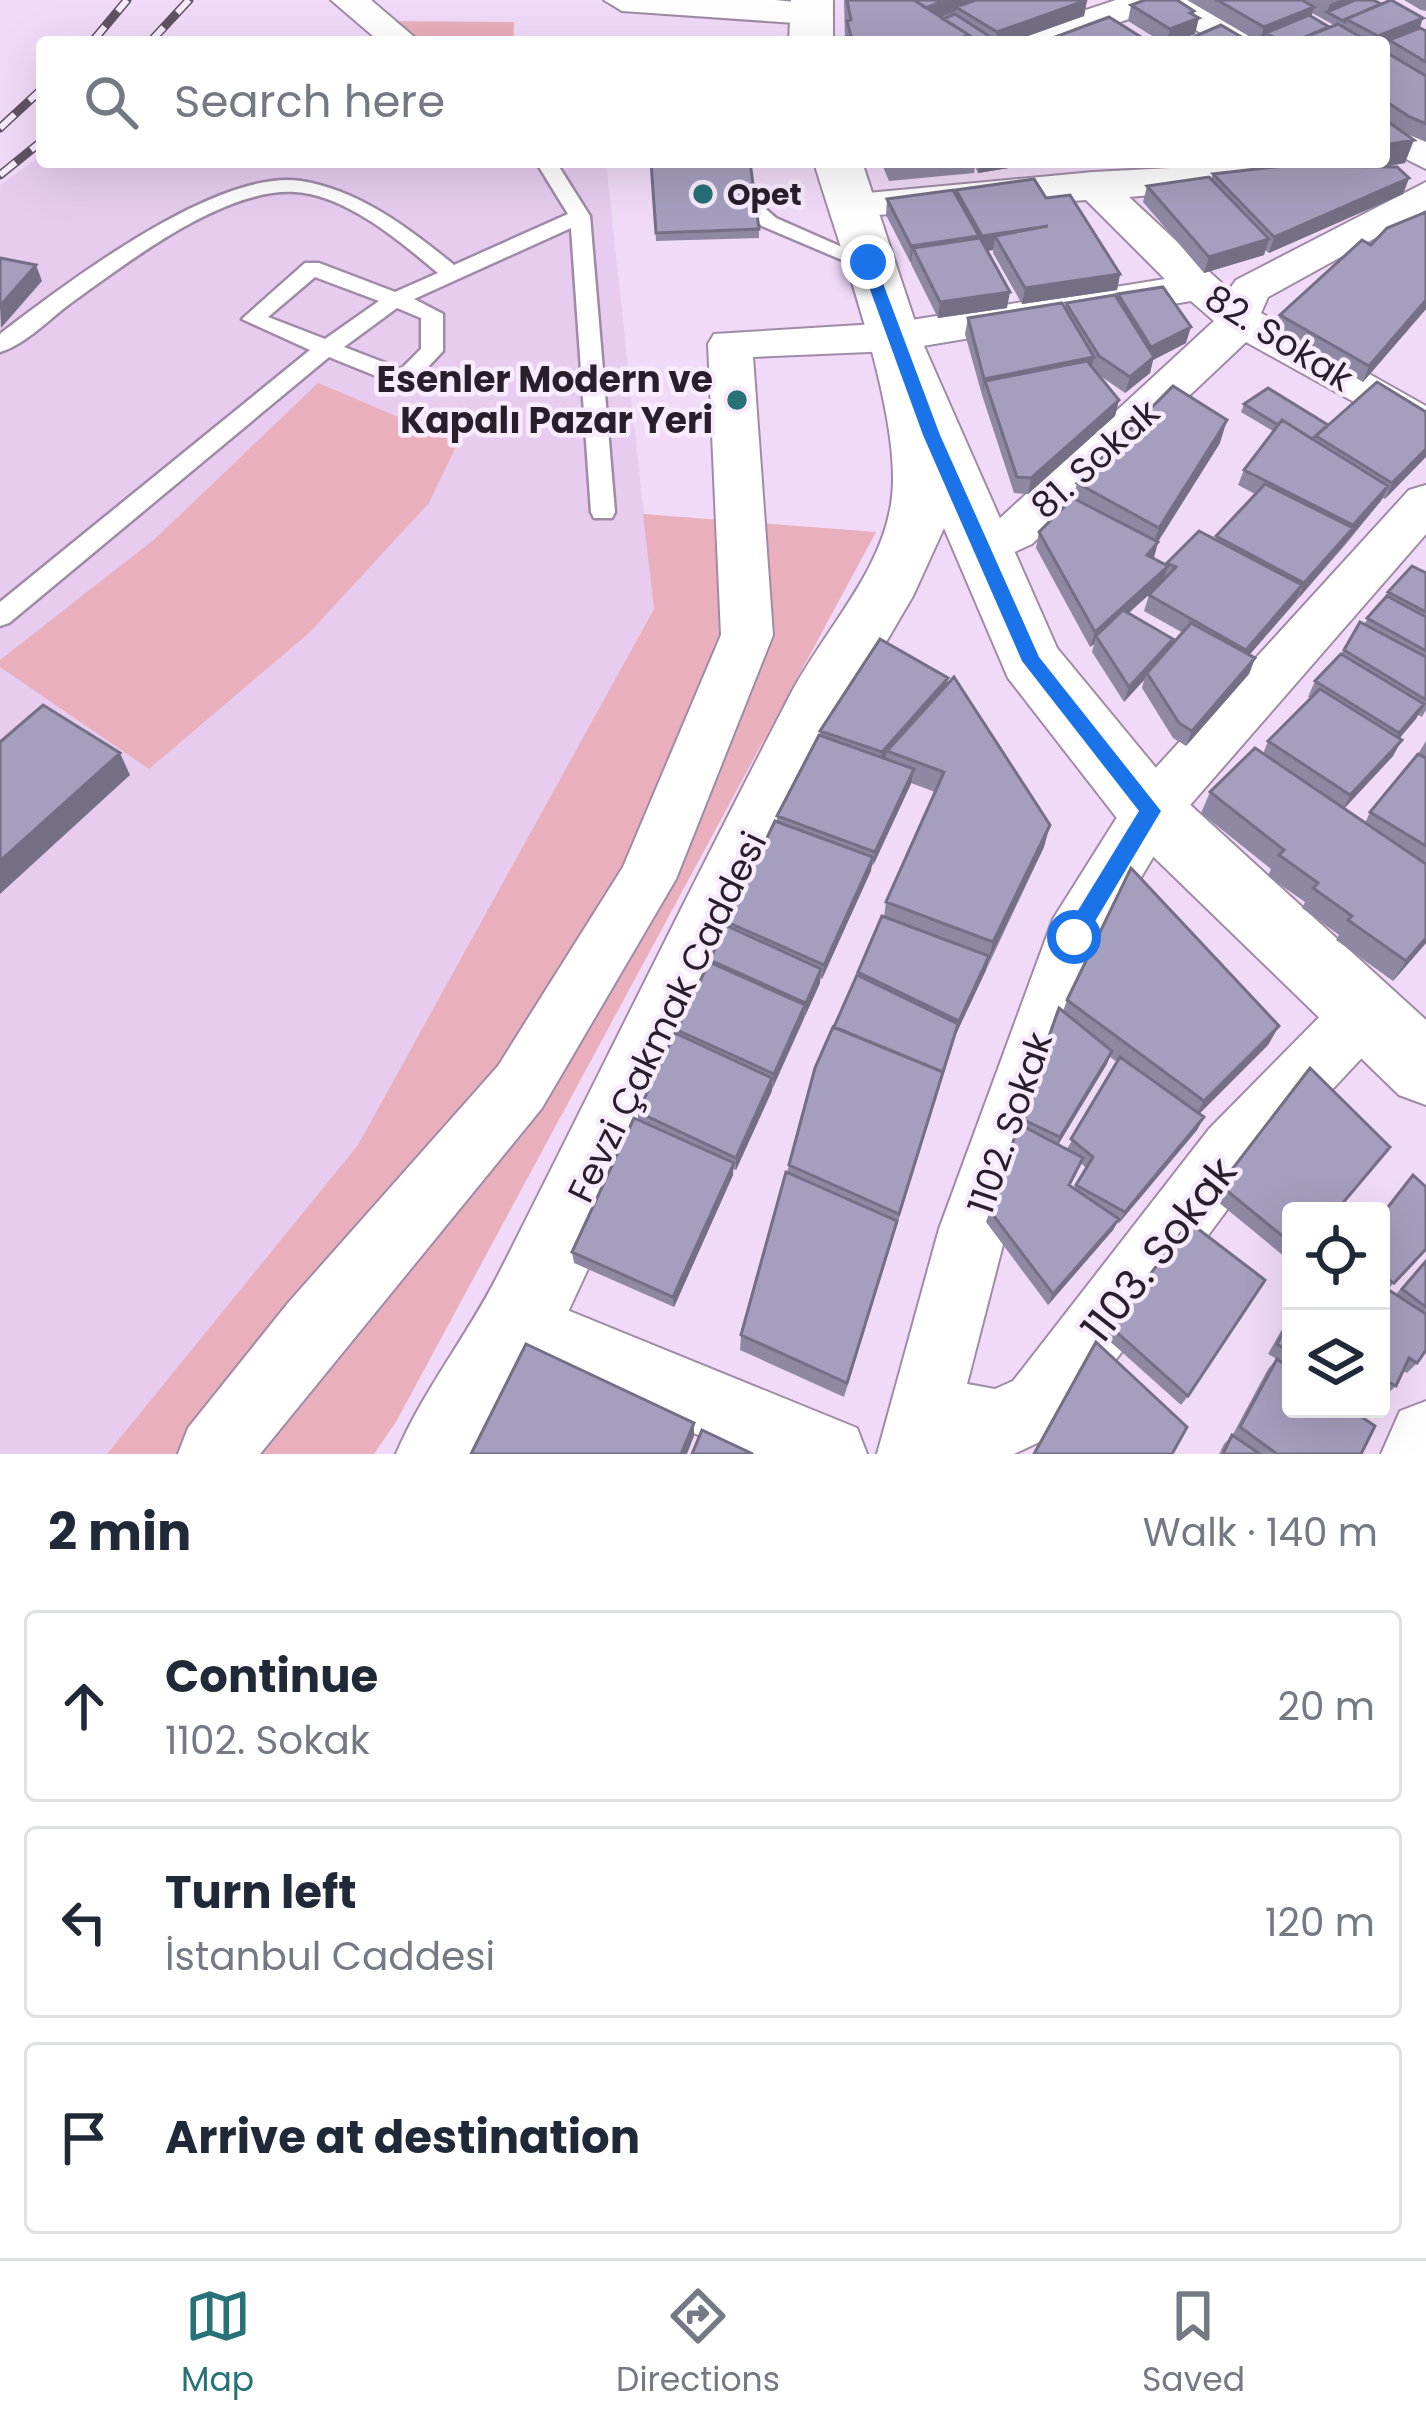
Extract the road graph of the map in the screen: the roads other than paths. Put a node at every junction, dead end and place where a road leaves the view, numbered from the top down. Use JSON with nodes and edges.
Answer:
{"nodes":[{"id":1,"x":349,"y":0,"type":"edge"},
{"id":2,"x":622,"y":0,"type":"edge"},
{"id":3,"x":1150,"y":0,"type":"edge"},
{"id":4,"x":1172,"y":0,"type":"edge"},
{"id":5,"x":814,"y":12,"type":"edge"},
{"id":6,"x":394,"y":36,"type":"edge"},
{"id":7,"x":1045,"y":36,"type":"edge"},
{"id":8,"x":1230,"y":36,"type":"edge"},
{"id":9,"x":1390,"y":135,"type":"edge"},
{"id":10,"x":1426,"y":157,"type":"edge"},
{"id":11,"x":550,"y":168,"type":"edge"},
{"id":12,"x":736,"y":168,"type":"edge"},
{"id":13,"x":1218,"y":168,"type":"edge"},
{"id":14,"x":1426,"y":170,"type":"edge"},
{"id":15,"x":1379,"y":172,"type":"edge"},
{"id":16,"x":1335,"y":173,"type":"edge"},
{"id":17,"x":844,"y":183,"type":"edge"},
{"id":18,"x":1093,"y":184,"type":"junction"},
{"id":19,"x":1426,"y":194,"type":"edge"},
{"id":20,"x":580,"y":216,"type":"junction"},
{"id":21,"x":868,"y":262,"type":"junction"},
{"id":22,"x":450,"y":272,"type":"junction"},
{"id":23,"x":1197,"y":287,"type":"junction"},
{"id":24,"x":395,"y":300,"type":"junction"},
{"id":25,"x":1237,"y":318,"type":"junction"},
{"id":26,"x":892,"y":338,"type":"junction"},
{"id":27,"x":0,"y":346,"type":"edge"},
{"id":28,"x":323,"y":351,"type":"junction"},
{"id":29,"x":1426,"y":426,"type":"edge"},
{"id":30,"x":1426,"y":502,"type":"edge"},
{"id":31,"x":603,"y":512,"type":"dead end"},
{"id":32,"x":982,"y":549,"type":"junction"},
{"id":33,"x":893,"y":581,"type":"junction"},
{"id":34,"x":0,"y":616,"type":"edge"},
{"id":35,"x":1031,"y":661,"type":"junction"},
{"id":36,"x":1150,"y":811,"type":"junction"},
{"id":37,"x":1364,"y":1012,"type":"junction"},
{"id":38,"x":1423,"y":1059,"type":"edge"},
{"id":39,"x":518,"y":1325,"type":"junction"},
{"id":40,"x":919,"y":1434,"type":"edge"},
{"id":41,"x":1426,"y":1438,"type":"edge"},
{"id":42,"x":214,"y":1454,"type":"edge"},
{"id":43,"x":441,"y":1454,"type":"edge"},
{"id":44,"x":831,"y":1454,"type":"edge"},
{"id":45,"x":1417,"y":1454,"type":"edge"}],
"edges":[{"from":1,"to":6,"type":"street"},
{"from":2,"to":5,"type":"street"},
{"from":3,"to":7,"type":"street"},
{"from":4,"to":8,"type":"street"},
{"from":9,"to":10,"type":"street"},
{"from":11,"to":20,"type":"lane"},
{"from":12,"to":21,"type":"lane"},
{"from":13,"to":16,"type":"street"},
{"from":13,"to":18,"type":"street"},
{"from":14,"to":15,"type":"street"},
{"from":17,"to":18,"type":"street"},
{"from":17,"to":21,"type":"main road"},
{"from":18,"to":23,"type":"street","name":"82. Sokak"},
{"from":19,"to":25,"type":"street","name":"81. Sokak"},
{"from":20,"to":22,"type":"lane"},
{"from":20,"to":31,"type":"lane"},
{"from":21,"to":26,"type":"main road"},
{"from":22,"to":24,"type":"lane"},
{"from":22,"to":27,"type":"lane"},
{"from":23,"to":25,"type":"street","name":"82. Sokak"},
{"from":23,"to":26,"type":"street"},
{"from":24,"to":28,"type":"lane"},
{"from":24,"to":28,"type":"lane"},
{"from":24,"to":28,"type":"lane"},
{"from":25,"to":29,"type":"street","name":"82. Sokak"},
{"from":25,"to":32,"type":"street","name":"81. Sokak"},
{"from":26,"to":32,"type":"main road"},
{"from":26,"to":33,"type":"main road","name":"Fevzi Çakmak Caddesi"},
{"from":26,"to":42,"type":"street"},
{"from":28,"to":34,"type":"lane"},
{"from":30,"to":36,"type":"street","name":"1102. Sokak"},
{"from":32,"to":35,"type":"main road"},
{"from":33,"to":35,"type":"main road"},
{"from":33,"to":39,"type":"main road","name":"Fevzi Çakmak Caddesi"},
{"from":35,"to":36,"type":"main road"},
{"from":36,"to":37,"type":"main road"},
{"from":36,"to":40,"type":"street","name":"1102. Sokak"},
{"from":37,"to":38,"type":"main road"},
{"from":37,"to":40,"type":"street","name":"1103. Sokak"},
{"from":39,"to":43,"type":"main road","name":"Fevzi Çakmak Caddesi"},
{"from":39,"to":44,"type":"street"},
{"from":41,"to":45,"type":"street"}]}
